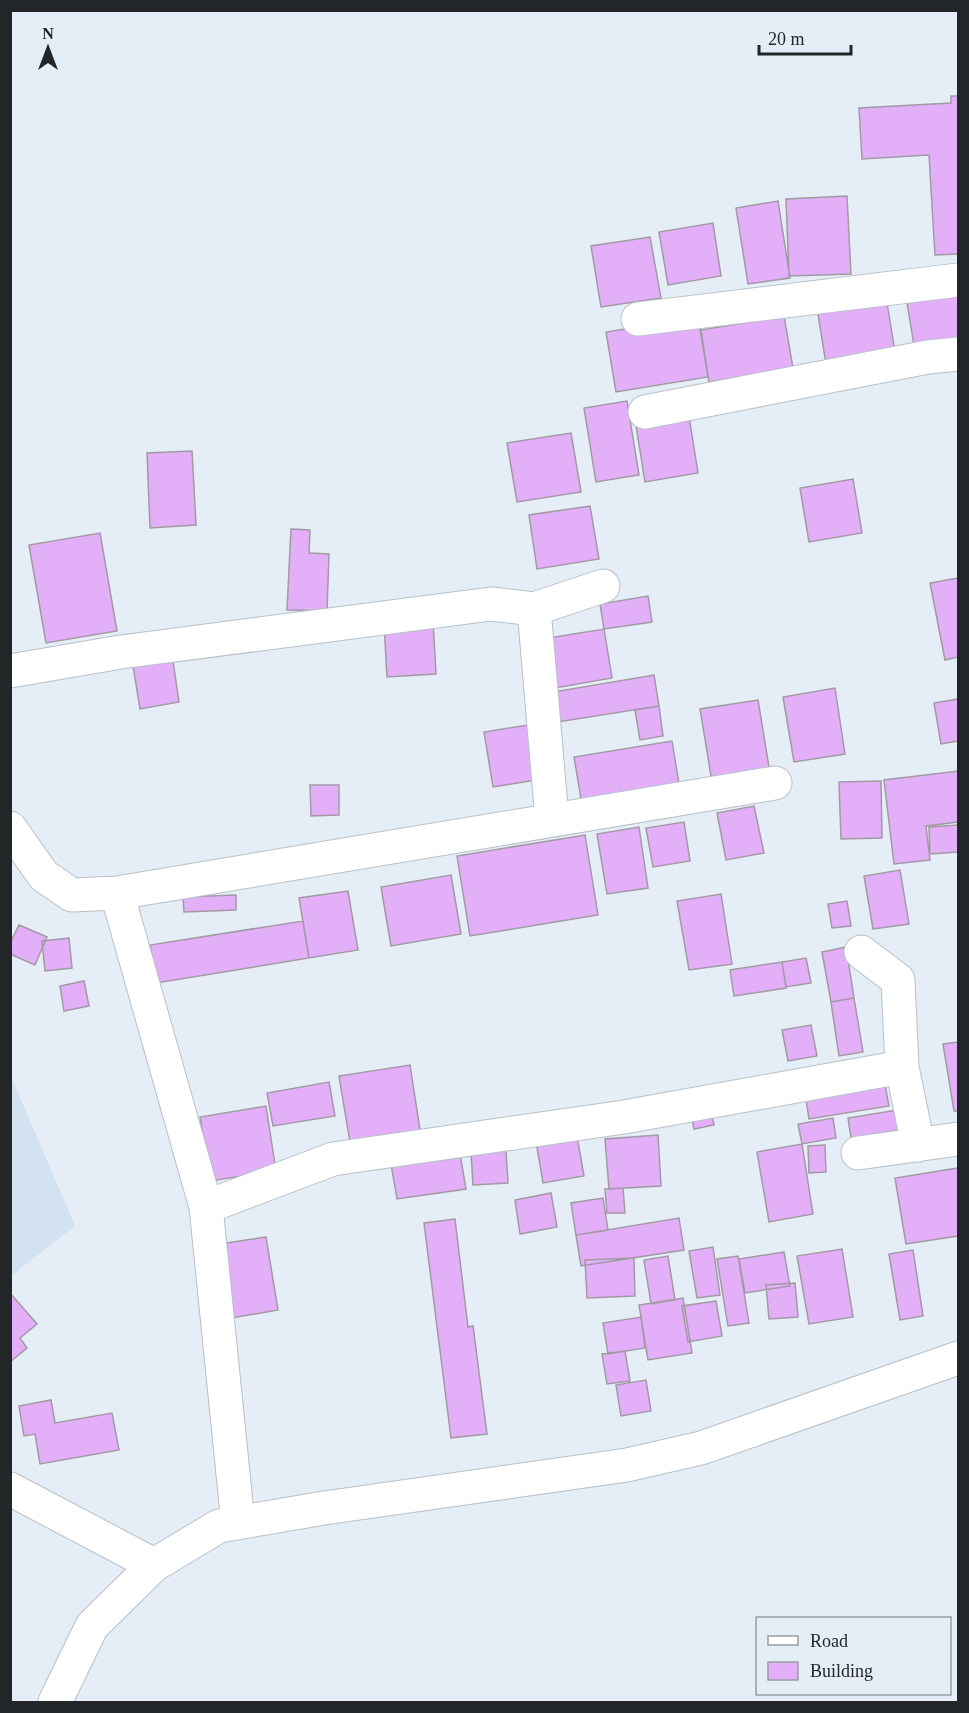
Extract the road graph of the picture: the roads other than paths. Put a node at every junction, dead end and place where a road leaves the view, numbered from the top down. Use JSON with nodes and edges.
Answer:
{"nodes":[{"id":1,"x":958,"y":280,"type":"edge"},
{"id":2,"x":638,"y":319,"type":"dead end"},
{"id":3,"x":958,"y":354,"type":"edge"},
{"id":4,"x":645,"y":412,"type":"dead end"},
{"id":5,"x":603,"y":586,"type":"dead end"},
{"id":6,"x":534,"y":609,"type":"junction"},
{"id":7,"x":10,"y":671,"type":"edge"},
{"id":8,"x":775,"y":783,"type":"dead end"},
{"id":9,"x":552,"y":819,"type":"junction"},
{"id":10,"x":10,"y":828,"type":"edge"},
{"id":11,"x":117,"y":893,"type":"junction"},
{"id":12,"x":861,"y":951,"type":"dead end"},
{"id":13,"x":902,"y":1067,"type":"junction"},
{"id":14,"x":958,"y":1139,"type":"edge"},
{"id":15,"x":918,"y":1145,"type":"junction"},
{"id":16,"x":858,"y":1153,"type":"dead end"},
{"id":17,"x":206,"y":1207,"type":"junction"},
{"id":18,"x":958,"y":1358,"type":"edge"},
{"id":19,"x":10,"y":1489,"type":"edge"},
{"id":20,"x":238,"y":1523,"type":"junction"},
{"id":21,"x":154,"y":1565,"type":"junction"},
{"id":22,"x":55,"y":1702,"type":"edge"}],
"edges":[{"from":1,"to":2,"type":"street"},
{"from":3,"to":4,"type":"street"},
{"from":5,"to":6,"type":"street"},
{"from":6,"to":7,"type":"street"},
{"from":6,"to":9,"type":"street"},
{"from":8,"to":9,"type":"street"},
{"from":9,"to":11,"type":"street"},
{"from":10,"to":11,"type":"street"},
{"from":11,"to":17,"type":"street"},
{"from":12,"to":13,"type":"street"},
{"from":13,"to":15,"type":"street"},
{"from":13,"to":17,"type":"street"},
{"from":14,"to":15,"type":"street"},
{"from":15,"to":16,"type":"street"},
{"from":17,"to":20,"type":"street"},
{"from":18,"to":20,"type":"street"},
{"from":19,"to":21,"type":"street"},
{"from":20,"to":21,"type":"street"},
{"from":21,"to":22,"type":"street"}]}
